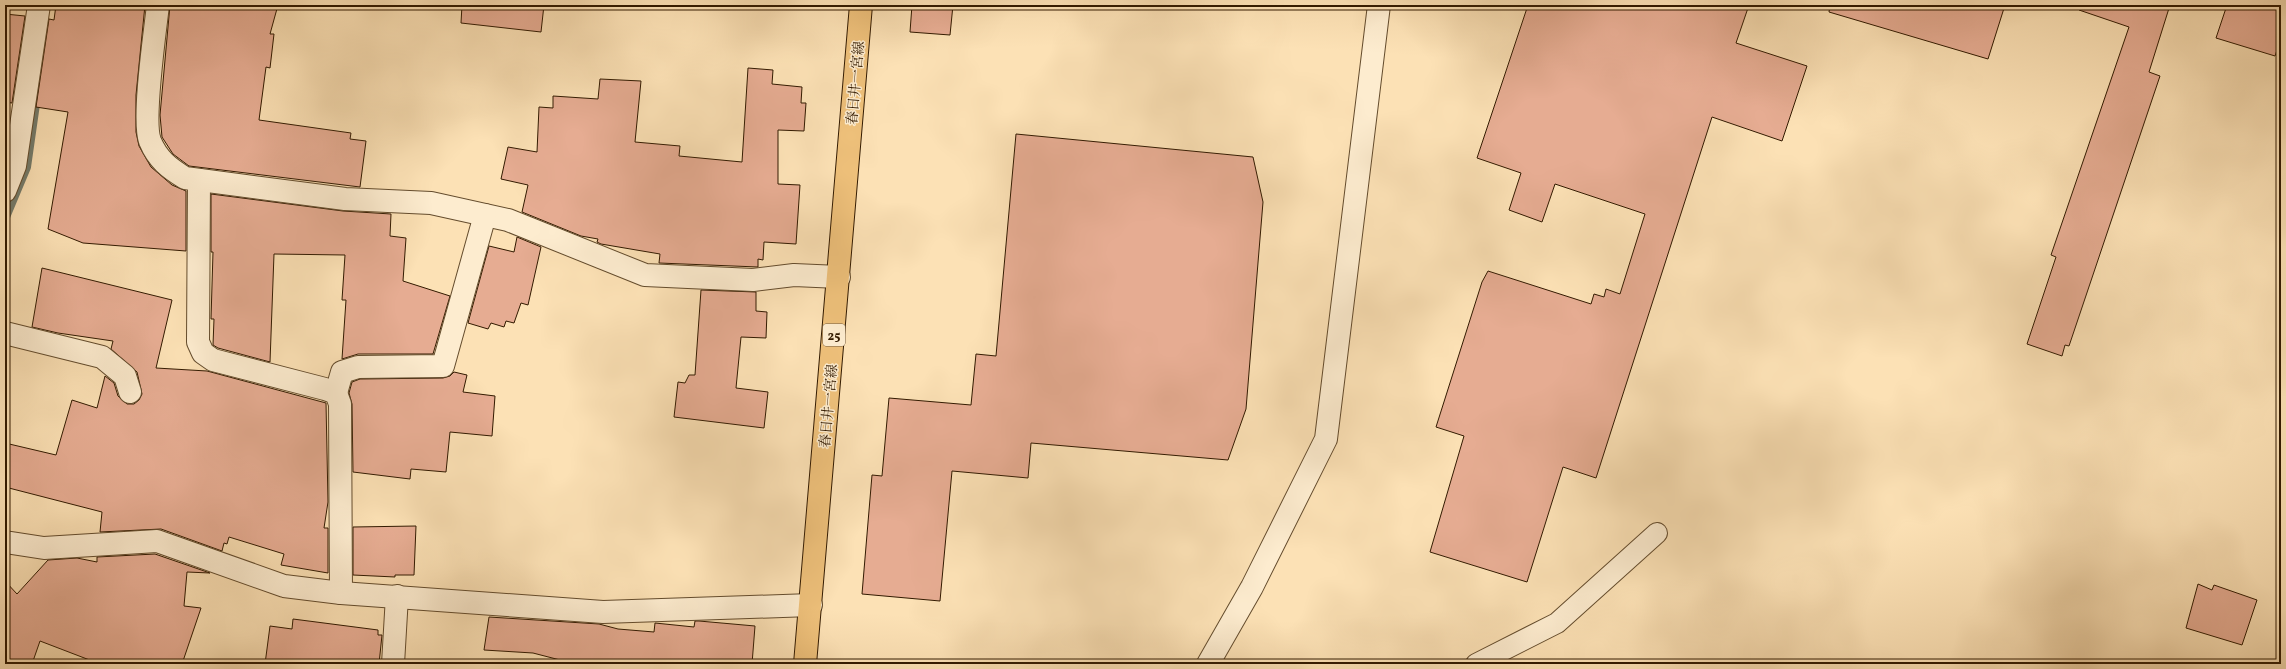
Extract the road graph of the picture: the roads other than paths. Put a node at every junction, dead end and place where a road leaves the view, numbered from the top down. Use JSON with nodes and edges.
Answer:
{"nodes":[{"id":1,"x":38,"y":5,"type":"edge"},
{"id":2,"x":158,"y":5,"type":"edge"},
{"id":3,"x":862,"y":5,"type":"edge"},
{"id":4,"x":1379,"y":5,"type":"edge"},
{"id":5,"x":199,"y":180,"type":"junction"},
{"id":6,"x":5,"y":191,"type":"edge"},
{"id":7,"x":485,"y":215,"type":"junction"},
{"id":8,"x":839,"y":277,"type":"junction"},
{"id":9,"x":5,"y":333,"type":"edge"},
{"id":10,"x":130,"y":392,"type":"dead end"},
{"id":11,"x":336,"y":394,"type":"junction"},
{"id":12,"x":1657,"y":533,"type":"dead end"},
{"id":13,"x":5,"y":542,"type":"edge"},
{"id":14,"x":341,"y":593,"type":"junction"},
{"id":15,"x":397,"y":596,"type":"junction"},
{"id":16,"x":811,"y":605,"type":"junction"},
{"id":17,"x":393,"y":664,"type":"edge"},
{"id":18,"x":805,"y":664,"type":"edge"},
{"id":19,"x":1210,"y":664,"type":"edge"},
{"id":20,"x":1476,"y":664,"type":"edge"}],
"edges":[{"from":1,"to":6,"type":"street"},
{"from":2,"to":5,"type":"street"},
{"from":3,"to":8,"type":"main road","name":"春日井一宮線","number":"25"},
{"from":4,"to":19,"type":"street"},
{"from":5,"to":7,"type":"street"},
{"from":5,"to":11,"type":"street"},
{"from":7,"to":8,"type":"street"},
{"from":7,"to":11,"type":"street"},
{"from":8,"to":16,"type":"main road","name":"春日井一宮線","number":"25"},
{"from":9,"to":10,"type":"street"},
{"from":11,"to":14,"type":"street"},
{"from":12,"to":20,"type":"lane"},
{"from":13,"to":14,"type":"street"},
{"from":14,"to":15,"type":"street"},
{"from":15,"to":16,"type":"street"},
{"from":15,"to":17,"type":"street"},
{"from":16,"to":18,"type":"main road","name":"春日井一宮線","number":"25"}]}
